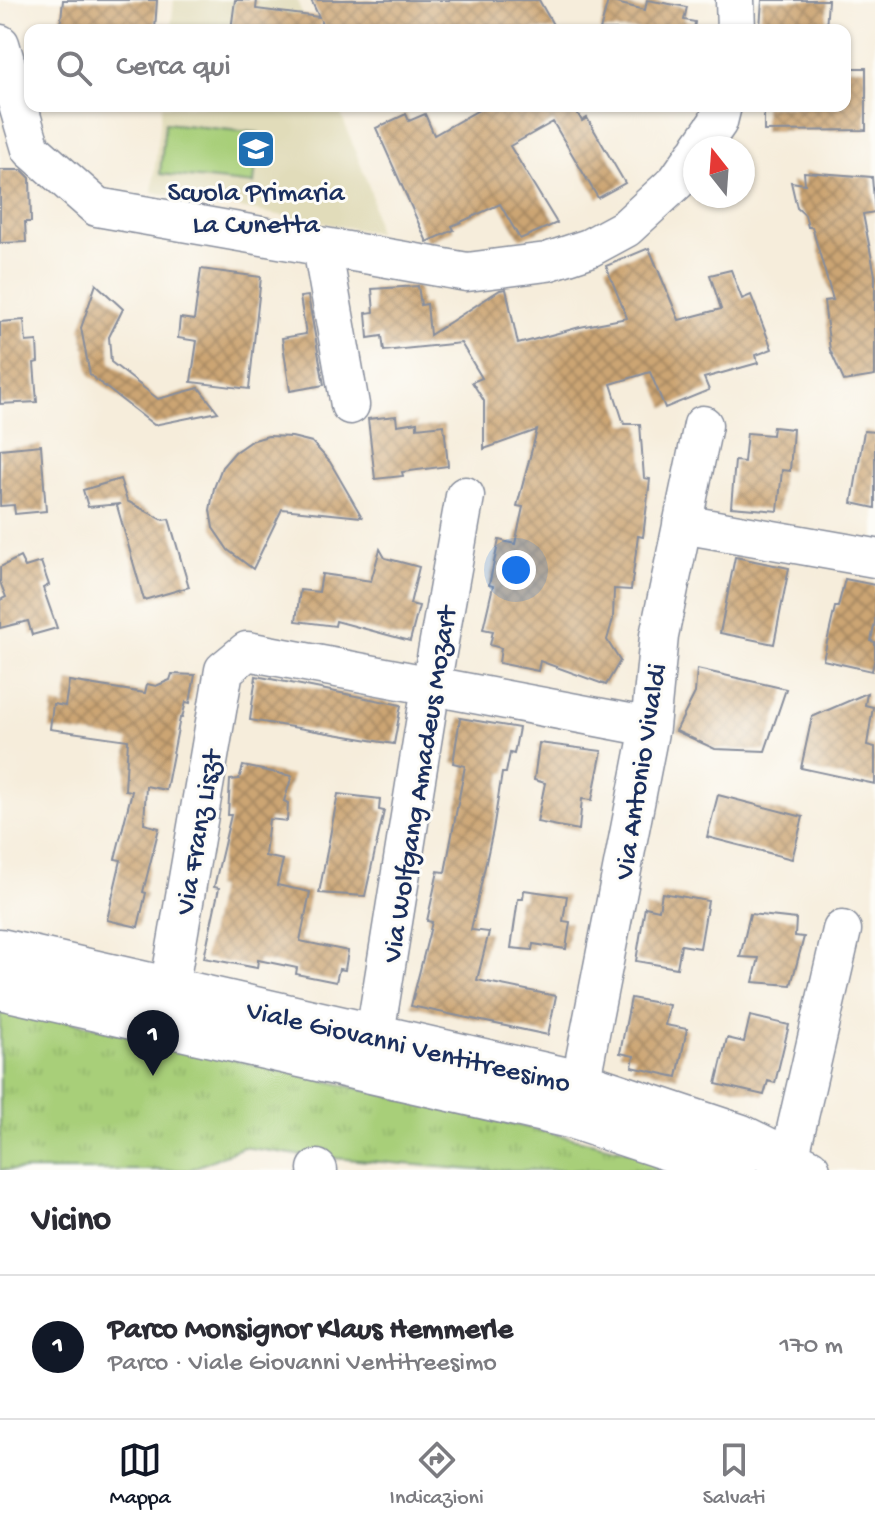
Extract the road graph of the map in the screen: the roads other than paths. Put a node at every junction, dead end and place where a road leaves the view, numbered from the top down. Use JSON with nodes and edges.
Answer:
{"nodes":[{"id":1,"x":735,"y":0,"type":"edge"},
{"id":2,"x":736,"y":24,"type":"edge"},
{"id":3,"x":0,"y":44,"type":"edge"},
{"id":4,"x":720,"y":112,"type":"edge"},
{"id":5,"x":708,"y":136,"type":"edge"},
{"id":6,"x":683,"y":172,"type":"edge"},
{"id":7,"x":322,"y":247,"type":"junction"},
{"id":8,"x":350,"y":405,"type":"dead end"},
{"id":9,"x":703,"y":425,"type":"dead end"},
{"id":10,"x":465,"y":496,"type":"dead end"},
{"id":11,"x":682,"y":524,"type":"junction"},
{"id":12,"x":875,"y":558,"type":"edge"},
{"id":13,"x":431,"y":686,"type":"junction"},
{"id":14,"x":650,"y":727,"type":"junction"},
{"id":15,"x":842,"y":930,"type":"dead end"},
{"id":16,"x":0,"y":951,"type":"edge"},
{"id":17,"x":0,"y":987,"type":"edge"},
{"id":18,"x":166,"y":1006,"type":"junction"},
{"id":19,"x":372,"y":1055,"type":"junction"},
{"id":20,"x":577,"y":1100,"type":"junction"},
{"id":21,"x":732,"y":1161,"type":"edge"},
{"id":22,"x":798,"y":1165,"type":"edge"}],
"edges":[{"from":1,"to":2,"type":"street"},
{"from":3,"to":7,"type":"street"},
{"from":4,"to":5,"type":"street"},
{"from":6,"to":7,"type":"street"},
{"from":7,"to":8,"type":"street"},
{"from":9,"to":11,"type":"street","name":"Via Antonio Vivaldi"},
{"from":10,"to":13,"type":"street","name":"Via Wolfgang Amadeus Mozart"},
{"from":11,"to":12,"type":"street"},
{"from":11,"to":14,"type":"street","name":"Via Antonio Vivaldi"},
{"from":13,"to":14,"type":"street"},
{"from":13,"to":18,"type":"street","name":"Via Franz Liszt"},
{"from":13,"to":19,"type":"street","name":"Via Wolfgang Amadeus Mozart"},
{"from":14,"to":20,"type":"street","name":"Via Antonio Vivaldi"},
{"from":15,"to":22,"type":"street"},
{"from":16,"to":18,"type":"main road","name":"Viale Giovanni Ventitreesimo"},
{"from":17,"to":18,"type":"main road","name":"Viale Giovanni Ventitreesimo"},
{"from":18,"to":19,"type":"main road","name":"Viale Giovanni Ventitreesimo"},
{"from":19,"to":20,"type":"main road","name":"Viale Giovanni Ventitreesimo"},
{"from":20,"to":21,"type":"main road","name":"Viale Giovanni Ventitreesimo"},
{"from":21,"to":22,"type":"main road","name":"Viale Giovanni Ventitreesimo"}]}
